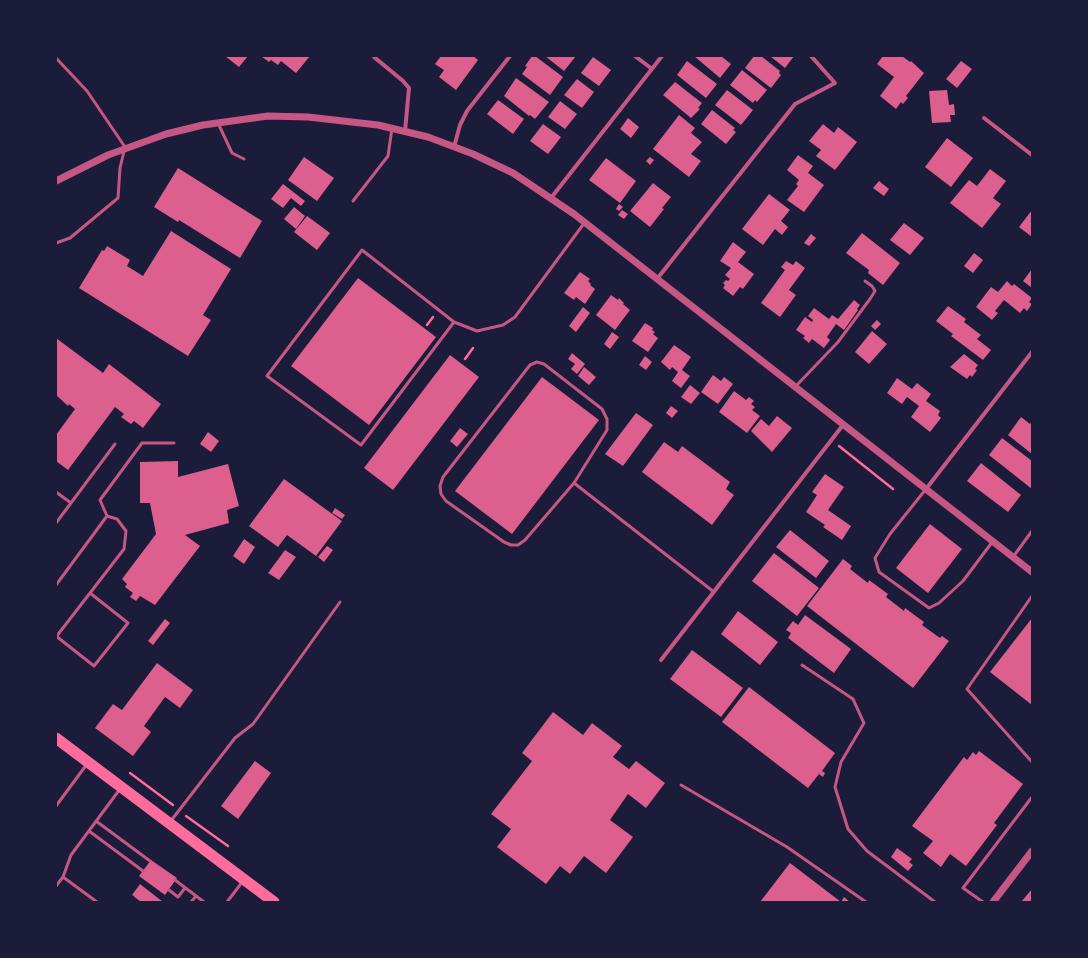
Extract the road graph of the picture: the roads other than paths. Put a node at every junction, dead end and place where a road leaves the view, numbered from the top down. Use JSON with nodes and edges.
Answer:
{"nodes":[{"id":1,"x":510,"y":56,"type":"edge"},
{"id":2,"x":635,"y":56,"type":"edge"},
{"id":3,"x":662,"y":56,"type":"edge"},
{"id":4,"x":811,"y":56,"type":"edge"},
{"id":5,"x":374,"y":57,"type":"dead end"},
{"id":6,"x":56,"y":58,"type":"edge"},
{"id":7,"x":652,"y":69,"type":"junction"},
{"id":8,"x":984,"y":118,"type":"dead end"},
{"id":9,"x":218,"y":123,"type":"junction"},
{"id":10,"x":392,"y":128,"type":"junction"},
{"id":11,"x":405,"y":131,"type":"junction"},
{"id":12,"x":454,"y":146,"type":"junction"},
{"id":13,"x":126,"y":148,"type":"junction"},
{"id":14,"x":1032,"y":155,"type":"edge"},
{"id":15,"x":244,"y":159,"type":"dead end"},
{"id":16,"x":56,"y":181,"type":"edge"},
{"id":17,"x":552,"y":198,"type":"junction"},
{"id":18,"x":353,"y":201,"type":"dead end"},
{"id":19,"x":585,"y":222,"type":"junction"},
{"id":20,"x":56,"y":243,"type":"edge"},
{"id":21,"x":657,"y":279,"type":"junction"},
{"id":22,"x":865,"y":281,"type":"dead end"},
{"id":23,"x":454,"y":322,"type":"junction"},
{"id":24,"x":1032,"y":352,"type":"edge"},
{"id":25,"x":795,"y":387,"type":"junction"},
{"id":26,"x":843,"y":425,"type":"junction"},
{"id":27,"x":174,"y":443,"type":"dead end"},
{"id":28,"x":115,"y":444,"type":"dead end"},
{"id":29,"x":574,"y":483,"type":"junction"},
{"id":30,"x":926,"y":489,"type":"junction"},
{"id":31,"x":56,"y":492,"type":"edge"},
{"id":32,"x":71,"y":503,"type":"junction"},
{"id":33,"x":107,"y":516,"type":"junction"},
{"id":34,"x":56,"y":523,"type":"edge"},
{"id":35,"x":1032,"y":532,"type":"edge"},
{"id":36,"x":993,"y":541,"type":"junction"},
{"id":37,"x":1013,"y":557,"type":"junction"},
{"id":38,"x":1032,"y":572,"type":"edge"},
{"id":39,"x":56,"y":585,"type":"edge"},
{"id":40,"x":714,"y":592,"type":"junction"},
{"id":41,"x":90,"y":593,"type":"junction"},
{"id":42,"x":1032,"y":596,"type":"edge"},
{"id":43,"x":340,"y":602,"type":"dead end"},
{"id":44,"x":56,"y":637,"type":"edge"},
{"id":45,"x":661,"y":660,"type":"dead end"},
{"id":46,"x":802,"y":665,"type":"dead end"},
{"id":47,"x":56,"y":738,"type":"edge"},
{"id":48,"x":88,"y":762,"type":"junction"},
{"id":49,"x":1032,"y":762,"type":"edge"},
{"id":50,"x":681,"y":785,"type":"dead end"},
{"id":51,"x":121,"y":787,"type":"junction"},
{"id":52,"x":1032,"y":797,"type":"edge"},
{"id":53,"x":56,"y":806,"type":"edge"},
{"id":54,"x":96,"y":821,"type":"junction"},
{"id":55,"x":169,"y":823,"type":"junction"},
{"id":56,"x":89,"y":830,"type":"junction"},
{"id":57,"x":1032,"y":851,"type":"edge"},
{"id":58,"x":150,"y":861,"type":"dead end"},
{"id":59,"x":143,"y":871,"type":"dead end"},
{"id":60,"x":63,"y":877,"type":"junction"},
{"id":61,"x":176,"y":880,"type":"dead end"},
{"id":62,"x":244,"y":880,"type":"junction"},
{"id":63,"x":56,"y":886,"type":"edge"},
{"id":64,"x":185,"y":888,"type":"junction"},
{"id":65,"x":169,"y":890,"type":"dead end"},
{"id":66,"x":196,"y":896,"type":"junction"},
{"id":67,"x":96,"y":902,"type":"edge"},
{"id":68,"x":191,"y":902,"type":"edge"},
{"id":69,"x":204,"y":902,"type":"edge"},
{"id":70,"x":227,"y":902,"type":"edge"},
{"id":71,"x":274,"y":902,"type":"edge"},
{"id":72,"x":866,"y":902,"type":"edge"},
{"id":73,"x":935,"y":902,"type":"edge"},
{"id":74,"x":983,"y":902,"type":"edge"},
{"id":75,"x":993,"y":902,"type":"edge"}],
"edges":[{"from":1,"to":12,"type":"street"},
{"from":2,"to":7,"type":"street"},
{"from":3,"to":7,"type":"street"},
{"from":4,"to":21,"type":"street"},
{"from":5,"to":11,"type":"street"},
{"from":6,"to":13,"type":"lane"},
{"from":7,"to":17,"type":"street"},
{"from":8,"to":14,"type":"street"},
{"from":9,"to":10,"type":"street"},
{"from":9,"to":13,"type":"street"},
{"from":9,"to":15,"type":"lane"},
{"from":10,"to":11,"type":"street"},
{"from":10,"to":18,"type":"lane"},
{"from":11,"to":12,"type":"street"},
{"from":12,"to":17,"type":"street"},
{"from":13,"to":16,"type":"street"},
{"from":13,"to":20,"type":"lane"},
{"from":17,"to":19,"type":"street"},
{"from":19,"to":21,"type":"street"},
{"from":19,"to":23,"type":"lane"},
{"from":21,"to":25,"type":"street"},
{"from":22,"to":25,"type":"lane"},
{"from":23,"to":23,"type":"lane"},
{"from":24,"to":30,"type":"street"},
{"from":25,"to":26,"type":"street"},
{"from":26,"to":30,"type":"street"},
{"from":26,"to":40,"type":"street"},
{"from":27,"to":33,"type":"lane"},
{"from":28,"to":32,"type":"lane"},
{"from":29,"to":29,"type":"lane"},
{"from":29,"to":40,"type":"lane"},
{"from":30,"to":36,"type":"street"},
{"from":30,"to":36,"type":"lane"},
{"from":31,"to":32,"type":"lane"},
{"from":32,"to":34,"type":"lane"},
{"from":33,"to":39,"type":"lane"},
{"from":33,"to":41,"type":"lane"},
{"from":35,"to":37,"type":"lane"},
{"from":36,"to":37,"type":"street"},
{"from":37,"to":38,"type":"street"},
{"from":40,"to":45,"type":"street"},
{"from":41,"to":44,"type":"lane"},
{"from":41,"to":44,"type":"lane"},
{"from":42,"to":49,"type":"lane"},
{"from":43,"to":55,"type":"lane"},
{"from":46,"to":73,"type":"lane"},
{"from":47,"to":48,"type":"highway"},
{"from":48,"to":51,"type":"highway"},
{"from":48,"to":53,"type":"lane"},
{"from":50,"to":72,"type":"lane"},
{"from":51,"to":54,"type":"lane"},
{"from":51,"to":55,"type":"highway"},
{"from":52,"to":74,"type":"lane"},
{"from":54,"to":56,"type":"lane"},
{"from":54,"to":58,"type":"lane"},
{"from":55,"to":62,"type":"highway"},
{"from":56,"to":59,"type":"lane"},
{"from":56,"to":60,"type":"lane"},
{"from":57,"to":75,"type":"street"},
{"from":60,"to":63,"type":"lane"},
{"from":60,"to":67,"type":"lane"},
{"from":61,"to":64,"type":"lane"},
{"from":62,"to":70,"type":"lane"},
{"from":62,"to":71,"type":"highway"},
{"from":64,"to":65,"type":"lane"},
{"from":64,"to":66,"type":"lane"},
{"from":66,"to":68,"type":"lane"},
{"from":66,"to":69,"type":"lane"}]}
